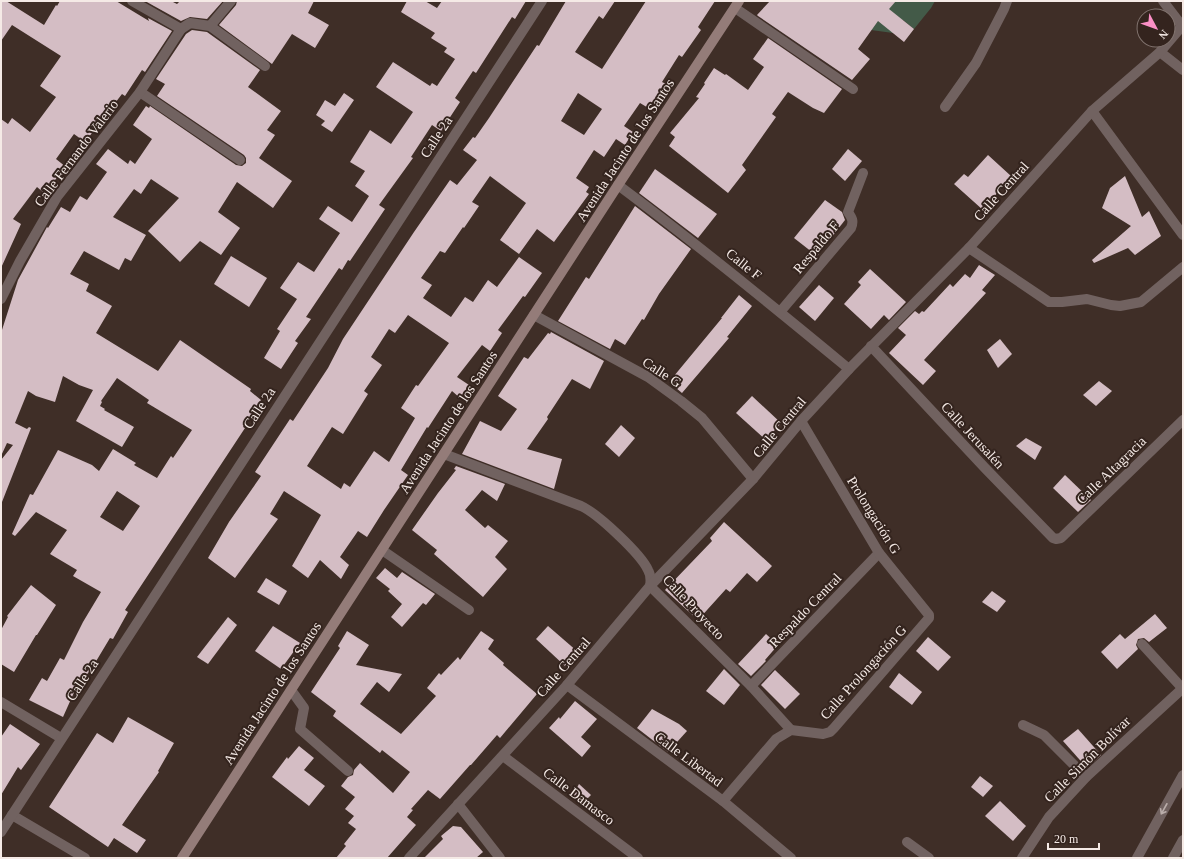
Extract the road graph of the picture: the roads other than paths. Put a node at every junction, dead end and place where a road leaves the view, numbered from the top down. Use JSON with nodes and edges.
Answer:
{"nodes":[{"id":1,"x":132,"y":1,"type":"edge"},
{"id":2,"x":230,"y":1,"type":"edge"},
{"id":3,"x":542,"y":1,"type":"edge"},
{"id":4,"x":1007,"y":1,"type":"edge"},
{"id":5,"x":1163,"y":1,"type":"edge"},
{"id":6,"x":737,"y":4,"type":"edge"},
{"id":7,"x":210,"y":26,"type":"junction"},
{"id":8,"x":1182,"y":26,"type":"edge"},
{"id":9,"x":181,"y":29,"type":"junction"},
{"id":10,"x":1160,"y":52,"type":"junction"},
{"id":11,"x":265,"y":66,"type":"dead end"},
{"id":12,"x":1183,"y":70,"type":"edge"},
{"id":13,"x":853,"y":89,"type":"dead end"},
{"id":14,"x":140,"y":92,"type":"junction"},
{"id":15,"x":945,"y":107,"type":"dead end"},
{"id":16,"x":1092,"y":111,"type":"junction"},
{"id":17,"x":240,"y":160,"type":"dead end"},
{"id":18,"x":863,"y":173,"type":"dead end"},
{"id":19,"x":618,"y":185,"type":"junction"},
{"id":20,"x":1183,"y":235,"type":"edge"},
{"id":21,"x":969,"y":248,"type":"junction"},
{"id":22,"x":1183,"y":267,"type":"edge"},
{"id":23,"x":1,"y":299,"type":"edge"},
{"id":24,"x":780,"y":312,"type":"junction"},
{"id":25,"x":534,"y":315,"type":"junction"},
{"id":26,"x":871,"y":346,"type":"junction"},
{"id":27,"x":849,"y":369,"type":"junction"},
{"id":28,"x":1183,"y":420,"type":"edge"},
{"id":29,"x":802,"y":421,"type":"junction"},
{"id":30,"x":444,"y":454,"type":"junction"},
{"id":31,"x":754,"y":479,"type":"junction"},
{"id":32,"x":1057,"y":540,"type":"joint"},
{"id":33,"x":382,"y":550,"type":"junction"},
{"id":34,"x":879,"y":553,"type":"junction"},
{"id":35,"x":650,"y":586,"type":"junction"},
{"id":36,"x":468,"y":610,"type":"dead end"},
{"id":37,"x":929,"y":618,"type":"joint"},
{"id":38,"x":1142,"y":644,"type":"dead end"},
{"id":39,"x":567,"y":684,"type":"junction"},
{"id":40,"x":751,"y":686,"type":"junction"},
{"id":41,"x":1183,"y":689,"type":"edge"},
{"id":42,"x":291,"y":690,"type":"junction"},
{"id":43,"x":1,"y":702,"type":"edge"},
{"id":44,"x":1023,"y":725,"type":"dead end"},
{"id":45,"x":791,"y":730,"type":"junction"},
{"id":46,"x":61,"y":738,"type":"junction"},
{"id":47,"x":503,"y":756,"type":"junction"},
{"id":48,"x":348,"y":771,"type":"dead end"},
{"id":49,"x":1183,"y":775,"type":"edge"},
{"id":50,"x":1086,"y":777,"type":"junction"},
{"id":51,"x":722,"y":802,"type":"junction"},
{"id":52,"x":458,"y":804,"type":"junction"},
{"id":53,"x":12,"y":815,"type":"junction"},
{"id":54,"x":1,"y":832,"type":"edge"},
{"id":55,"x":1183,"y":840,"type":"edge"},
{"id":56,"x":908,"y":842,"type":"dead end"},
{"id":57,"x":85,"y":858,"type":"edge"},
{"id":58,"x":182,"y":858,"type":"edge"},
{"id":59,"x":409,"y":858,"type":"edge"},
{"id":60,"x":500,"y":858,"type":"edge"},
{"id":61,"x":638,"y":858,"type":"edge"},
{"id":62,"x":791,"y":858,"type":"edge"},
{"id":63,"x":929,"y":858,"type":"edge"},
{"id":64,"x":1022,"y":858,"type":"edge"},
{"id":65,"x":1137,"y":858,"type":"edge"},
{"id":66,"x":1173,"y":858,"type":"edge"}],
"edges":[{"from":1,"to":9,"type":"street"},
{"from":2,"to":7,"type":"street"},
{"from":3,"to":46,"type":"street","name":"Calle 2a"},
{"from":4,"to":15,"type":"street"},
{"from":5,"to":8,"type":"street"},
{"from":6,"to":13,"type":"street"},
{"from":6,"to":19,"type":"main road","name":"Avenida Jacinto de los Santos"},
{"from":7,"to":9,"type":"street"},
{"from":7,"to":11,"type":"street"},
{"from":8,"to":10,"type":"street","name":"Calle Central"},
{"from":9,"to":14,"type":"street","name":"Calle Fernando Valerio"},
{"from":10,"to":12,"type":"street"},
{"from":10,"to":16,"type":"street","name":"Calle Central"},
{"from":14,"to":17,"type":"street"},
{"from":14,"to":23,"type":"street","name":"Calle Fernando Valerio"},
{"from":16,"to":20,"type":"street"},
{"from":16,"to":21,"type":"street","name":"Calle Central"},
{"from":18,"to":24,"type":"street","name":"Respaldo F"},
{"from":19,"to":24,"type":"street","name":"Calle F"},
{"from":19,"to":25,"type":"main road","name":"Avenida Jacinto de los Santos"},
{"from":21,"to":22,"type":"street"},
{"from":21,"to":26,"type":"street","name":"Calle Central"},
{"from":24,"to":27,"type":"street","name":"Calle F"},
{"from":25,"to":30,"type":"main road","name":"Avenida Jacinto de los Santos"},
{"from":25,"to":31,"type":"street","name":"Calle G"},
{"from":26,"to":27,"type":"street","name":"Calle Central"},
{"from":26,"to":32,"type":"street","name":"Calle Jerusalén"},
{"from":27,"to":29,"type":"street","name":"Calle Central"},
{"from":28,"to":32,"type":"street","name":"Calle Altagracia"},
{"from":29,"to":31,"type":"street","name":"Calle Central"},
{"from":29,"to":34,"type":"street","name":"Prolongación G"},
{"from":30,"to":33,"type":"main road","name":"Avenida Jacinto de los Santos"},
{"from":30,"to":35,"type":"street","name":"Calle Proyecto"},
{"from":31,"to":35,"type":"street","name":"Calle Central"},
{"from":33,"to":36,"type":"street"},
{"from":33,"to":42,"type":"main road","name":"Avenida Jacinto de los Santos"},
{"from":34,"to":37,"type":"street","name":"Prolongación G"},
{"from":34,"to":40,"type":"street","name":"Respaldo Central"},
{"from":35,"to":39,"type":"street","name":"Calle Central"},
{"from":35,"to":40,"type":"street","name":"Calle Proyecto"},
{"from":37,"to":45,"type":"street","name":"Calle Prolongación G"},
{"from":38,"to":41,"type":"street"},
{"from":39,"to":47,"type":"street","name":"Calle Central"},
{"from":39,"to":51,"type":"street","name":"Calle Libertad"},
{"from":40,"to":45,"type":"street","name":"Calle Proyecto"},
{"from":41,"to":50,"type":"street","name":"Calle Simón Bolívar"},
{"from":42,"to":48,"type":"street"},
{"from":42,"to":58,"type":"main road","name":"Avenida Jacinto de los Santos"},
{"from":43,"to":46,"type":"street"},
{"from":44,"to":50,"type":"street"},
{"from":45,"to":51,"type":"street"},
{"from":46,"to":53,"type":"street","name":"Calle 2a"},
{"from":47,"to":52,"type":"street","name":"Calle Central"},
{"from":47,"to":61,"type":"street","name":"Calle Damasco"},
{"from":49,"to":65,"type":"street","one_way":true},
{"from":50,"to":64,"type":"street","name":"Calle Simón Bolívar"},
{"from":51,"to":62,"type":"street","name":"Calle Libertad"},
{"from":52,"to":59,"type":"street","name":"Calle Central"},
{"from":52,"to":60,"type":"street"},
{"from":53,"to":54,"type":"street","name":"Calle 2a"},
{"from":53,"to":57,"type":"street"},
{"from":55,"to":66,"type":"street"},
{"from":56,"to":63,"type":"street"}]}
